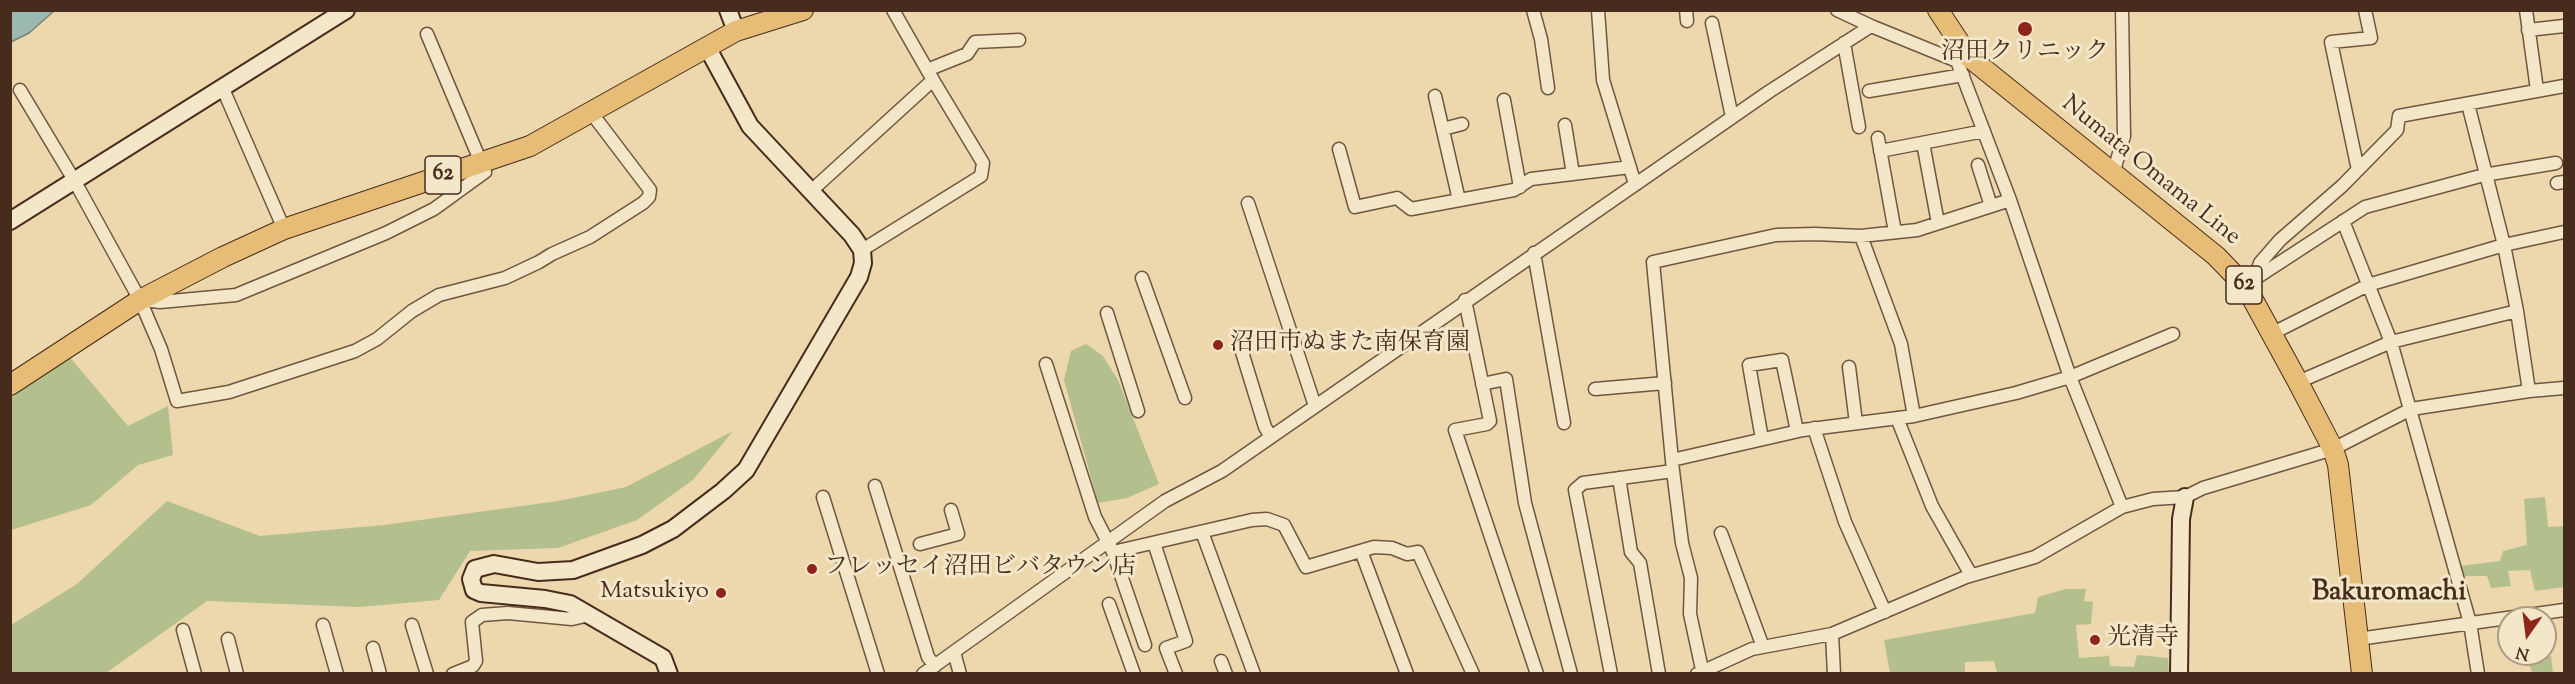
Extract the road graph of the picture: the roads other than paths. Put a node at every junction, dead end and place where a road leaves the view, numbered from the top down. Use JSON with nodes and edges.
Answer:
{"nodes":[{"id":1,"x":346,"y":10,"type":"edge"},
{"id":2,"x":728,"y":10,"type":"edge"},
{"id":3,"x":803,"y":10,"type":"edge"},
{"id":4,"x":893,"y":10,"type":"edge"},
{"id":5,"x":1533,"y":10,"type":"edge"},
{"id":6,"x":1598,"y":10,"type":"edge"},
{"id":7,"x":1837,"y":10,"type":"edge"},
{"id":8,"x":1938,"y":10,"type":"edge"},
{"id":9,"x":2122,"y":10,"type":"edge"},
{"id":10,"x":2365,"y":10,"type":"edge"},
{"id":11,"x":2526,"y":10,"type":"edge"},
{"id":12,"x":1712,"y":23,"type":"dead end"},
{"id":13,"x":1871,"y":26,"type":"junction"},
{"id":14,"x":2565,"y":26,"type":"edge"},
{"id":15,"x":2528,"y":30,"type":"junction"},
{"id":16,"x":736,"y":31,"type":"junction"},
{"id":17,"x":427,"y":34,"type":"dead end"},
{"id":18,"x":1018,"y":40,"type":"dead end"},
{"id":19,"x":1844,"y":43,"type":"junction"},
{"id":20,"x":707,"y":47,"type":"junction"},
{"id":21,"x":1963,"y":64,"type":"junction"},
{"id":22,"x":930,"y":75,"type":"junction"},
{"id":23,"x":2565,"y":86,"type":"edge"},
{"id":24,"x":1548,"y":88,"type":"dead end"},
{"id":25,"x":223,"y":89,"type":"junction"},
{"id":26,"x":20,"y":90,"type":"dead end"},
{"id":27,"x":2537,"y":90,"type":"junction"},
{"id":28,"x":1869,"y":91,"type":"dead end"},
{"id":29,"x":1435,"y":96,"type":"dead end"},
{"id":30,"x":1504,"y":100,"type":"dead end"},
{"id":31,"x":2468,"y":104,"type":"junction"},
{"id":32,"x":590,"y":111,"type":"junction"},
{"id":33,"x":1732,"y":117,"type":"junction"},
{"id":34,"x":1462,"y":124,"type":"dead end"},
{"id":35,"x":1565,"y":125,"type":"dead end"},
{"id":36,"x":1859,"y":127,"type":"dead end"},
{"id":37,"x":1443,"y":129,"type":"junction"},
{"id":38,"x":1984,"y":131,"type":"junction"},
{"id":39,"x":1878,"y":138,"type":"dead end"},
{"id":40,"x":1923,"y":143,"type":"junction"},
{"id":41,"x":1338,"y":149,"type":"dead end"},
{"id":42,"x":1880,"y":152,"type":"junction"},
{"id":43,"x":480,"y":162,"type":"junction"},
{"id":44,"x":2556,"y":163,"type":"dead end"},
{"id":45,"x":1978,"y":165,"type":"dead end"},
{"id":46,"x":1630,"y":167,"type":"junction"},
{"id":47,"x":2358,"y":170,"type":"junction"},
{"id":48,"x":1573,"y":174,"type":"junction"},
{"id":49,"x":2113,"y":174,"type":"junction"},
{"id":50,"x":2484,"y":175,"type":"junction"},
{"id":51,"x":74,"y":180,"type":"junction"},
{"id":52,"x":1635,"y":184,"type":"junction"},
{"id":53,"x":1520,"y":187,"type":"junction"},
{"id":54,"x":810,"y":192,"type":"junction"},
{"id":55,"x":1459,"y":200,"type":"junction"},
{"id":56,"x":2010,"y":200,"type":"junction"},
{"id":57,"x":1248,"y":203,"type":"dead end"},
{"id":58,"x":1991,"y":206,"type":"junction"},
{"id":59,"x":10,"y":221,"type":"edge"},
{"id":60,"x":2343,"y":221,"type":"junction"},
{"id":61,"x":1938,"y":223,"type":"junction"},
{"id":62,"x":284,"y":229,"type":"junction"},
{"id":63,"x":1895,"y":232,"type":"junction"},
{"id":64,"x":2565,"y":232,"type":"edge"},
{"id":65,"x":1861,"y":236,"type":"junction"},
{"id":66,"x":2504,"y":245,"type":"junction"},
{"id":67,"x":862,"y":250,"type":"junction"},
{"id":68,"x":1534,"y":253,"type":"junction"},
{"id":69,"x":1142,"y":278,"type":"dead end"},
{"id":70,"x":2250,"y":283,"type":"junction"},
{"id":71,"x":2368,"y":285,"type":"junction"},
{"id":72,"x":140,"y":300,"type":"junction"},
{"id":73,"x":1466,"y":300,"type":"junction"},
{"id":74,"x":2517,"y":311,"type":"junction"},
{"id":75,"x":1107,"y":313,"type":"dead end"},
{"id":76,"x":2273,"y":333,"type":"junction"},
{"id":77,"x":2173,"y":334,"type":"dead end"},
{"id":78,"x":2391,"y":342,"type":"junction"},
{"id":79,"x":1242,"y":352,"type":"dead end"},
{"id":80,"x":1046,"y":364,"type":"dead end"},
{"id":81,"x":1849,"y":367,"type":"dead end"},
{"id":82,"x":2070,"y":377,"type":"junction"},
{"id":83,"x":2298,"y":382,"type":"junction"},
{"id":84,"x":1665,"y":383,"type":"junction"},
{"id":85,"x":1482,"y":384,"type":"junction"},
{"id":86,"x":10,"y":386,"type":"edge"},
{"id":87,"x":2565,"y":388,"type":"edge"},
{"id":88,"x":1595,"y":389,"type":"dead end"},
{"id":89,"x":2529,"y":391,"type":"junction"},
{"id":90,"x":1185,"y":398,"type":"dead end"},
{"id":91,"x":1315,"y":406,"type":"junction"},
{"id":92,"x":2411,"y":409,"type":"junction"},
{"id":93,"x":1138,"y":411,"type":"dead end"},
{"id":94,"x":1914,"y":416,"type":"junction"},
{"id":95,"x":1897,"y":418,"type":"junction"},
{"id":96,"x":1564,"y":423,"type":"dead end"},
{"id":97,"x":1856,"y":423,"type":"junction"},
{"id":98,"x":1814,"y":428,"type":"junction"},
{"id":99,"x":1797,"y":431,"type":"junction"},
{"id":100,"x":1271,"y":437,"type":"junction"},
{"id":101,"x":1762,"y":439,"type":"junction"},
{"id":102,"x":2333,"y":449,"type":"junction"},
{"id":103,"x":1673,"y":465,"type":"junction"},
{"id":104,"x":1619,"y":478,"type":"junction"},
{"id":105,"x":875,"y":486,"type":"dead end"},
{"id":106,"x":823,"y":497,"type":"dead end"},
{"id":107,"x":2185,"y":498,"type":"junction"},
{"id":108,"x":2122,"y":507,"type":"junction"},
{"id":109,"x":951,"y":510,"type":"dead end"},
{"id":110,"x":1202,"y":532,"type":"junction"},
{"id":111,"x":1721,"y":533,"type":"dead end"},
{"id":112,"x":1154,"y":543,"type":"junction"},
{"id":113,"x":920,"y":544,"type":"dead end"},
{"id":114,"x":1111,"y":547,"type":"junction"},
{"id":115,"x":1361,"y":551,"type":"junction"},
{"id":116,"x":1971,"y":575,"type":"junction"},
{"id":117,"x":1109,"y":604,"type":"dead end"},
{"id":118,"x":2565,"y":610,"type":"edge"},
{"id":119,"x":1885,"y":612,"type":"junction"},
{"id":120,"x":590,"y":615,"type":"junction"},
{"id":121,"x":2470,"y":623,"type":"junction"},
{"id":122,"x":322,"y":625,"type":"dead end"},
{"id":123,"x":412,"y":625,"type":"dead end"},
{"id":124,"x":183,"y":630,"type":"dead end"},
{"id":125,"x":1832,"y":634,"type":"junction"},
{"id":126,"x":228,"y":639,"type":"dead end"},
{"id":127,"x":2358,"y":639,"type":"junction"},
{"id":128,"x":1145,"y":645,"type":"dead end"},
{"id":129,"x":1763,"y":647,"type":"junction"},
{"id":130,"x":373,"y":648,"type":"dead end"},
{"id":131,"x":954,"y":652,"type":"junction"},
{"id":132,"x":1221,"y":660,"type":"dead end"},
{"id":133,"x":934,"y":666,"type":"junction"},
{"id":134,"x":671,"y":672,"type":"edge"},
{"id":135,"x":1701,"y":673,"type":"edge"},
{"id":136,"x":195,"y":674,"type":"edge"},
{"id":137,"x":237,"y":674,"type":"edge"},
{"id":138,"x":337,"y":674,"type":"edge"},
{"id":139,"x":380,"y":674,"type":"edge"},
{"id":140,"x":427,"y":674,"type":"edge"},
{"id":141,"x":453,"y":674,"type":"edge"},
{"id":142,"x":878,"y":674,"type":"edge"},
{"id":143,"x":923,"y":674,"type":"edge"},
{"id":144,"x":960,"y":674,"type":"edge"},
{"id":145,"x":1134,"y":674,"type":"edge"},
{"id":146,"x":1176,"y":674,"type":"edge"},
{"id":147,"x":1226,"y":674,"type":"edge"},
{"id":148,"x":1254,"y":674,"type":"edge"},
{"id":149,"x":1407,"y":674,"type":"edge"},
{"id":150,"x":1473,"y":674,"type":"edge"},
{"id":151,"x":1537,"y":674,"type":"edge"},
{"id":152,"x":1571,"y":674,"type":"edge"},
{"id":153,"x":1611,"y":674,"type":"edge"},
{"id":154,"x":1659,"y":674,"type":"edge"},
{"id":155,"x":1834,"y":674,"type":"edge"},
{"id":156,"x":2180,"y":674,"type":"edge"},
{"id":157,"x":2362,"y":674,"type":"edge"},
{"id":158,"x":2478,"y":674,"type":"edge"}],
"edges":[{"from":1,"to":25,"type":"street"},
{"from":2,"to":16,"type":"street"},
{"from":3,"to":16,"type":"main road","number":"62"},
{"from":4,"to":22,"type":"street"},
{"from":5,"to":24,"type":"street"},
{"from":6,"to":46,"type":"street"},
{"from":7,"to":13,"type":"street"},
{"from":8,"to":21,"type":"main road","name":"Numata Omama Line","number":"62"},
{"from":9,"to":49,"type":"street"},
{"from":10,"to":47,"type":"street"},
{"from":11,"to":15,"type":"street"},
{"from":12,"to":33,"type":"street"},
{"from":13,"to":19,"type":"street"},
{"from":13,"to":21,"type":"street"},
{"from":14,"to":15,"type":"street"},
{"from":15,"to":27,"type":"street"},
{"from":16,"to":20,"type":"main road","number":"62"},
{"from":17,"to":43,"type":"street"},
{"from":18,"to":22,"type":"street"},
{"from":19,"to":33,"type":"street"},
{"from":19,"to":36,"type":"street"},
{"from":20,"to":32,"type":"main road","number":"62"},
{"from":20,"to":54,"type":"street"},
{"from":21,"to":28,"type":"street"},
{"from":21,"to":38,"type":"street"},
{"from":21,"to":49,"type":"main road","name":"Numata Omama Line","number":"62"},
{"from":22,"to":54,"type":"street"},
{"from":22,"to":67,"type":"street"},
{"from":23,"to":27,"type":"street"},
{"from":25,"to":51,"type":"street"},
{"from":25,"to":62,"type":"street"},
{"from":26,"to":51,"type":"street"},
{"from":27,"to":31,"type":"street"},
{"from":29,"to":37,"type":"street"},
{"from":30,"to":53,"type":"street"},
{"from":31,"to":47,"type":"street"},
{"from":31,"to":50,"type":"street"},
{"from":32,"to":43,"type":"main road","number":"62"},
{"from":32,"to":72,"type":"street"},
{"from":33,"to":52,"type":"street"},
{"from":34,"to":37,"type":"street"},
{"from":35,"to":48,"type":"street"},
{"from":37,"to":55,"type":"street"},
{"from":38,"to":40,"type":"street"},
{"from":38,"to":56,"type":"street"},
{"from":39,"to":42,"type":"street"},
{"from":40,"to":42,"type":"street"},
{"from":40,"to":61,"type":"street"},
{"from":41,"to":55,"type":"street"},
{"from":42,"to":63,"type":"street"},
{"from":43,"to":62,"type":"main road","number":"62"},
{"from":43,"to":72,"type":"street"},
{"from":44,"to":50,"type":"street"},
{"from":45,"to":58,"type":"street"},
{"from":46,"to":48,"type":"street"},
{"from":46,"to":52,"type":"street"},
{"from":47,"to":70,"type":"street"},
{"from":48,"to":53,"type":"street"},
{"from":49,"to":70,"type":"main road","name":"Numata Omama Line","number":"62"},
{"from":50,"to":60,"type":"street"},
{"from":50,"to":66,"type":"street"},
{"from":51,"to":59,"type":"street"},
{"from":51,"to":72,"type":"street"},
{"from":52,"to":68,"type":"street"},
{"from":53,"to":55,"type":"street"},
{"from":54,"to":67,"type":"street"},
{"from":56,"to":58,"type":"street"},
{"from":56,"to":82,"type":"street"},
{"from":57,"to":91,"type":"street"},
{"from":58,"to":61,"type":"street"},
{"from":60,"to":70,"type":"street"},
{"from":60,"to":71,"type":"street"},
{"from":61,"to":63,"type":"street"},
{"from":62,"to":72,"type":"main road","number":"62"},
{"from":63,"to":65,"type":"street"},
{"from":64,"to":66,"type":"street"},
{"from":65,"to":84,"type":"street"},
{"from":65,"to":94,"type":"street"},
{"from":66,"to":71,"type":"street"},
{"from":66,"to":74,"type":"street"},
{"from":67,"to":120,"type":"street"},
{"from":68,"to":73,"type":"street"},
{"from":68,"to":96,"type":"street"},
{"from":69,"to":90,"type":"street"},
{"from":70,"to":76,"type":"main road","name":"Numata Omama Line","number":"62"},
{"from":71,"to":76,"type":"street"},
{"from":71,"to":78,"type":"street"},
{"from":72,"to":86,"type":"main road","number":"62"},
{"from":73,"to":85,"type":"street"},
{"from":73,"to":91,"type":"street"},
{"from":74,"to":78,"type":"street"},
{"from":74,"to":89,"type":"street"},
{"from":75,"to":93,"type":"street"},
{"from":76,"to":83,"type":"main road","name":"Numata Omama Line","number":"62"},
{"from":77,"to":82,"type":"street"},
{"from":78,"to":83,"type":"street"},
{"from":78,"to":92,"type":"street"},
{"from":79,"to":100,"type":"street"},
{"from":80,"to":114,"type":"street"},
{"from":81,"to":97,"type":"street"},
{"from":82,"to":94,"type":"street"},
{"from":82,"to":108,"type":"street"},
{"from":83,"to":102,"type":"main road","name":"Numata Omama Line","number":"62"},
{"from":84,"to":88,"type":"street"},
{"from":84,"to":103,"type":"street"},
{"from":85,"to":151,"type":"street"},
{"from":85,"to":152,"type":"street"},
{"from":87,"to":89,"type":"street"},
{"from":89,"to":92,"type":"street"},
{"from":91,"to":100,"type":"street"},
{"from":92,"to":102,"type":"street"},
{"from":92,"to":121,"type":"street"},
{"from":94,"to":95,"type":"street"},
{"from":95,"to":97,"type":"street"},
{"from":95,"to":116,"type":"street"},
{"from":97,"to":98,"type":"street"},
{"from":98,"to":99,"type":"street"},
{"from":98,"to":119,"type":"street"},
{"from":99,"to":101,"type":"street"},
{"from":99,"to":101,"type":"street"},
{"from":100,"to":114,"type":"street"},
{"from":101,"to":103,"type":"street"},
{"from":102,"to":107,"type":"street"},
{"from":102,"to":127,"type":"main road","name":"Numata Omama Line","number":"62"},
{"from":103,"to":104,"type":"street"},
{"from":103,"to":135,"type":"street"},
{"from":104,"to":153,"type":"street"},
{"from":104,"to":154,"type":"street"},
{"from":105,"to":133,"type":"street"},
{"from":106,"to":142,"type":"street"},
{"from":107,"to":108,"type":"street"},
{"from":107,"to":156,"type":"street"},
{"from":108,"to":116,"type":"street"},
{"from":109,"to":113,"type":"street"},
{"from":110,"to":112,"type":"street"},
{"from":110,"to":115,"type":"street"},
{"from":110,"to":148,"type":"street"},
{"from":111,"to":129,"type":"street"},
{"from":112,"to":114,"type":"street"},
{"from":112,"to":146,"type":"street"},
{"from":114,"to":128,"type":"street"},
{"from":114,"to":131,"type":"street"},
{"from":115,"to":149,"type":"street"},
{"from":115,"to":150,"type":"street"},
{"from":116,"to":119,"type":"street"},
{"from":117,"to":145,"type":"street"},
{"from":118,"to":121,"type":"street"},
{"from":119,"to":125,"type":"street"},
{"from":120,"to":134,"type":"street"},
{"from":120,"to":141,"type":"street"},
{"from":121,"to":127,"type":"street"},
{"from":121,"to":158,"type":"street"},
{"from":122,"to":138,"type":"street"},
{"from":123,"to":140,"type":"street"},
{"from":124,"to":136,"type":"street"},
{"from":125,"to":129,"type":"street"},
{"from":125,"to":155,"type":"street"},
{"from":126,"to":137,"type":"street"},
{"from":127,"to":157,"type":"main road","name":"Numata Omama Line","number":"62"},
{"from":129,"to":135,"type":"street"},
{"from":130,"to":139,"type":"street"},
{"from":131,"to":133,"type":"street"},
{"from":131,"to":144,"type":"street"},
{"from":132,"to":147,"type":"street"},
{"from":133,"to":143,"type":"street"}]}
